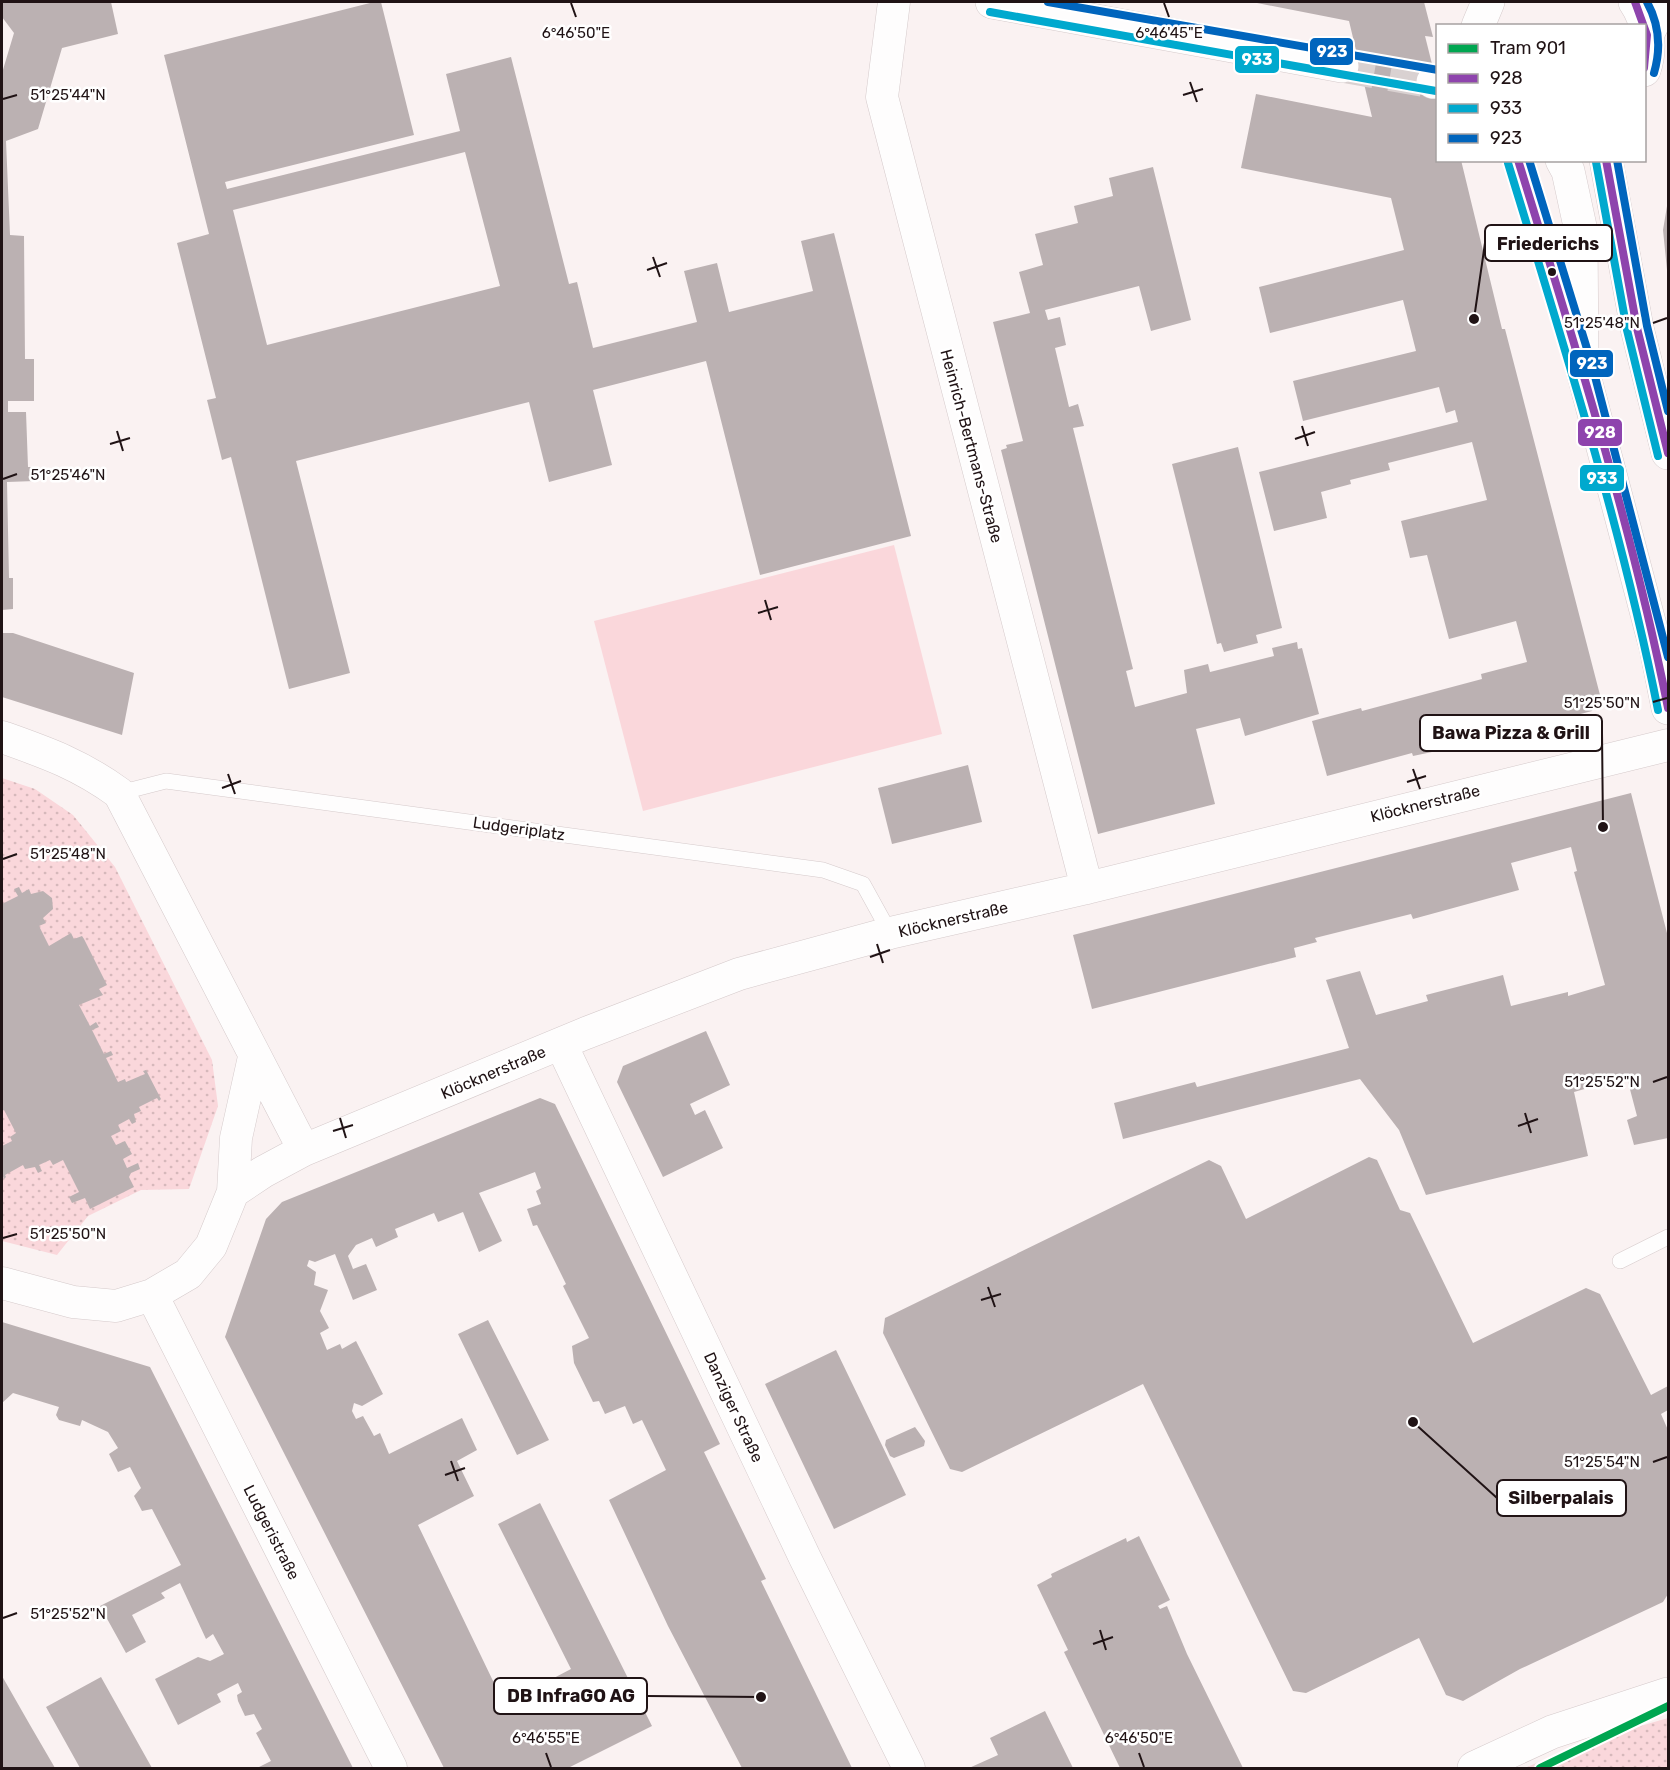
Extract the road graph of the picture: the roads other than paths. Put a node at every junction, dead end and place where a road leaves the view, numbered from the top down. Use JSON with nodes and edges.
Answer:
{"nodes":[{"id":1,"x":894,"y":2,"type":"edge"},
{"id":2,"x":992,"y":2,"type":"edge"},
{"id":3,"x":1488,"y":2,"type":"edge"},
{"id":4,"x":1635,"y":2,"type":"edge"},
{"id":5,"x":1668,"y":4,"type":"edge"},
{"id":6,"x":1480,"y":24,"type":"edge"},
{"id":7,"x":1645,"y":24,"type":"edge"},
{"id":8,"x":1646,"y":26,"type":"edge"},
{"id":9,"x":1648,"y":34,"type":"junction"},
{"id":10,"x":1646,"y":64,"type":"edge"},
{"id":11,"x":1342,"y":66,"type":"tunnel mouth"},
{"id":12,"x":1519,"y":162,"type":"edge"},
{"id":13,"x":1563,"y":162,"type":"edge"},
{"id":14,"x":1606,"y":162,"type":"edge"},
{"id":15,"x":1582,"y":368,"type":"junction"},
{"id":16,"x":1668,"y":453,"type":"edge"},
{"id":17,"x":1668,"y":708,"type":"edge"},
{"id":18,"x":2,"y":737,"type":"edge"},
{"id":19,"x":1668,"y":745,"type":"edge"},
{"id":20,"x":119,"y":793,"type":"junction"},
{"id":21,"x":1087,"y":888,"type":"junction"},
{"id":22,"x":890,"y":933,"type":"junction"},
{"id":23,"x":561,"y":1044,"type":"junction"},
{"id":24,"x":254,"y":1057,"type":"junction"},
{"id":25,"x":304,"y":1150,"type":"junction"},
{"id":26,"x":232,"y":1192,"type":"junction"},
{"id":27,"x":1668,"y":1237,"type":"edge"},
{"id":28,"x":1620,"y":1261,"type":"dead end"},
{"id":29,"x":2,"y":1283,"type":"edge"},
{"id":30,"x":152,"y":1295,"type":"junction"},
{"id":31,"x":1668,"y":1694,"type":"edge"},
{"id":32,"x":392,"y":1768,"type":"edge"},
{"id":33,"x":909,"y":1768,"type":"edge"},
{"id":34,"x":1474,"y":1768,"type":"edge"}],
"edges":[{"from":1,"to":21,"type":"street","name":"Heinrich-Bertmans-Straße"},
{"from":2,"to":11,"type":"street"},
{"from":3,"to":6,"type":"street"},
{"from":4,"to":7,"type":"street"},
{"from":5,"to":9,"type":"street"},
{"from":8,"to":9,"type":"street"},
{"from":9,"to":10,"type":"street"},
{"from":12,"to":15,"type":"lane"},
{"from":13,"to":15,"type":"street"},
{"from":14,"to":16,"type":"street"},
{"from":15,"to":17,"type":"street"},
{"from":18,"to":20,"type":"street"},
{"from":19,"to":21,"type":"street","name":"Klöcknerstraße"},
{"from":20,"to":22,"type":"lane","name":"Ludgeriplatz"},
{"from":20,"to":24,"type":"street"},
{"from":21,"to":22,"type":"street","name":"Klöcknerstraße"},
{"from":22,"to":23,"type":"street","name":"Klöcknerstraße"},
{"from":23,"to":25,"type":"street","name":"Klöcknerstraße"},
{"from":23,"to":33,"type":"street","name":"Danziger Straße"},
{"from":24,"to":25,"type":"street"},
{"from":24,"to":26,"type":"street"},
{"from":25,"to":26,"type":"street","name":"Klöcknerstraße"},
{"from":26,"to":30,"type":"street"},
{"from":27,"to":28,"type":"lane"},
{"from":29,"to":30,"type":"street"},
{"from":30,"to":32,"type":"street","name":"Ludgeristraße"},
{"from":31,"to":34,"type":"street"}]}
